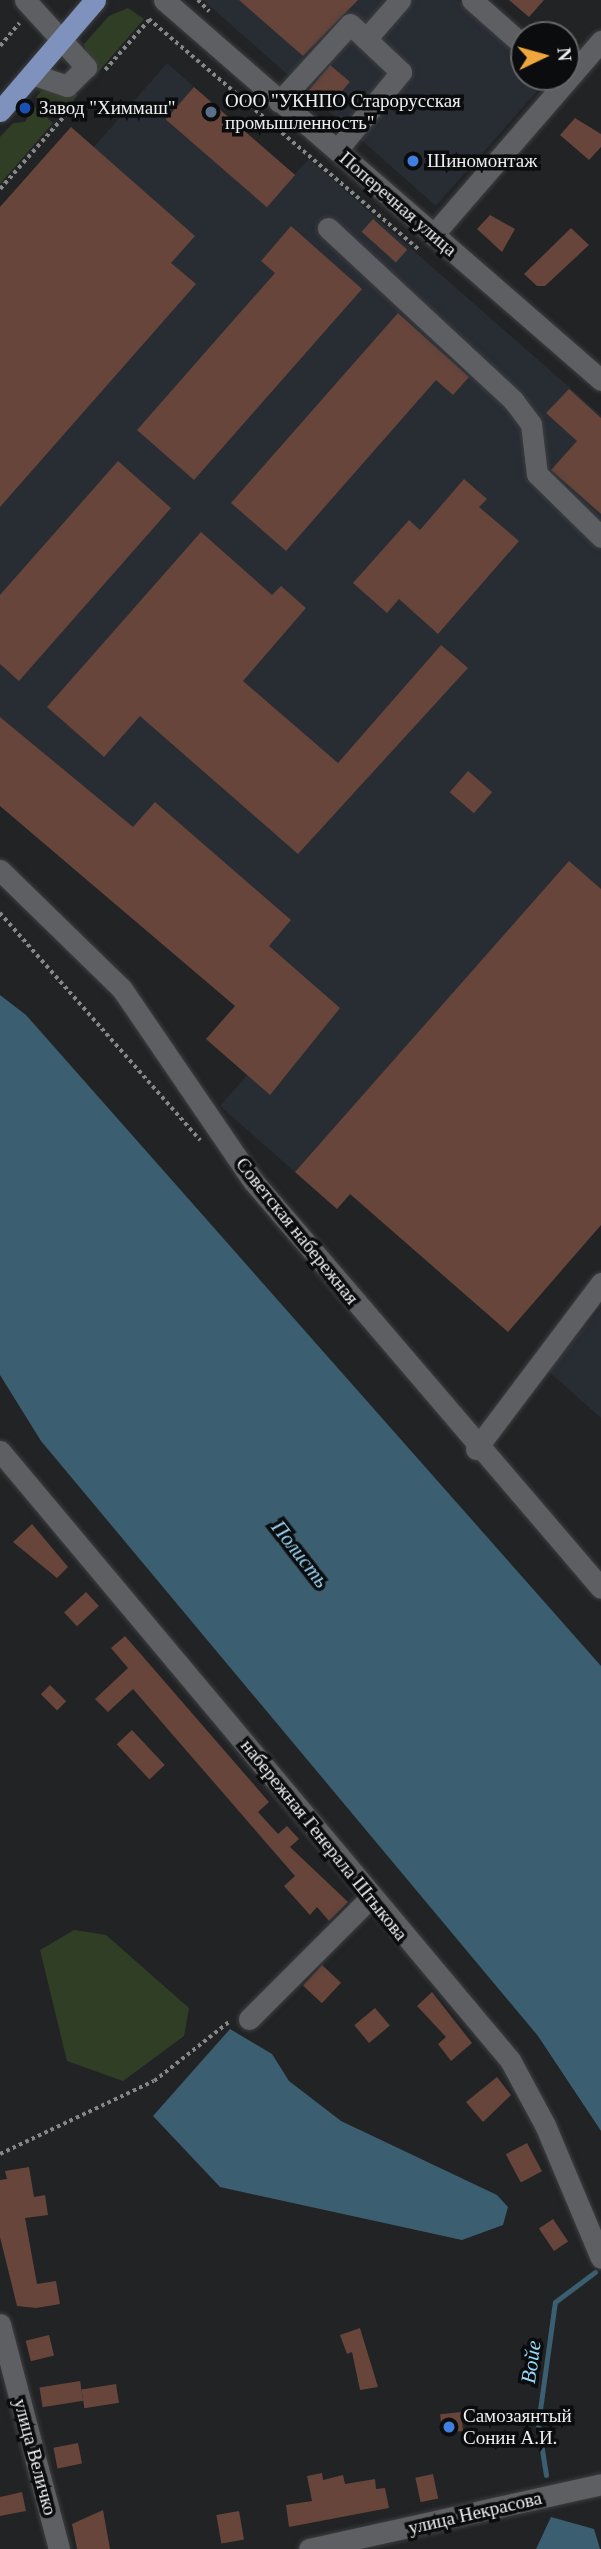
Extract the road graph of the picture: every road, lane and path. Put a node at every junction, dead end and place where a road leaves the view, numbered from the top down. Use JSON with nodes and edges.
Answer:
{"nodes":[{"id":1,"x":25,"y":0,"type":"edge"},
{"id":2,"x":95,"y":0,"type":"edge"},
{"id":3,"x":164,"y":0,"type":"edge"},
{"id":4,"x":401,"y":0,"type":"edge"},
{"id":5,"x":472,"y":0,"type":"edge"},
{"id":6,"x":149,"y":19,"type":"dead end"},
{"id":7,"x":510,"y":34,"type":"edge"},
{"id":8,"x":64,"y":37,"type":"junction"},
{"id":9,"x":366,"y":39,"type":"junction"},
{"id":10,"x":601,"y":41,"type":"edge"},
{"id":11,"x":580,"y":61,"type":"edge"},
{"id":12,"x":32,"y":74,"type":"junction"},
{"id":13,"x":552,"y":91,"type":"edge"},
{"id":14,"x":279,"y":102,"type":"junction"},
{"id":15,"x":0,"y":111,"type":"edge"},
{"id":16,"x":337,"y":150,"type":"junction"},
{"id":17,"x":328,"y":228,"type":"dead end"},
{"id":18,"x":433,"y":235,"type":"junction"},
{"id":19,"x":429,"y":259,"type":"dead end"},
{"id":20,"x":601,"y":380,"type":"edge"},
{"id":21,"x":601,"y":537,"type":"edge"},
{"id":22,"x":0,"y":870,"type":"edge"},
{"id":23,"x":597,"y":1296,"type":"edge"},
{"id":24,"x":476,"y":1449,"type":"junction"},
{"id":25,"x":0,"y":1451,"type":"edge"},
{"id":26,"x":601,"y":1588,"type":"edge"},
{"id":27,"x":370,"y":1898,"type":"junction"},
{"id":28,"x":248,"y":2019,"type":"joint"},
{"id":29,"x":0,"y":2154,"type":"edge"},
{"id":30,"x":601,"y":2258,"type":"edge"},
{"id":31,"x":0,"y":2324,"type":"edge"},
{"id":32,"x":601,"y":2484,"type":"edge"},
{"id":33,"x":59,"y":2549,"type":"edge"},
{"id":34,"x":309,"y":2549,"type":"edge"}],
"edges":[{"from":1,"to":8,"type":"street"},
{"from":2,"to":8,"type":"main road"},
{"from":3,"to":14,"type":"street","name":"Поперечная улица"},
{"from":4,"to":9,"type":"street"},
{"from":5,"to":7,"type":"street"},
{"from":6,"to":19,"type":"path"},
{"from":8,"to":12,"type":"main road"},
{"from":8,"to":12,"type":"street"},
{"from":9,"to":14,"type":"street"},
{"from":9,"to":16,"type":"street"},
{"from":10,"to":11,"type":"street"},
{"from":12,"to":15,"type":"main road"},
{"from":13,"to":18,"type":"street"},
{"from":14,"to":16,"type":"street","name":"Поперечная улица"},
{"from":16,"to":18,"type":"street","name":"Поперечная улица"},
{"from":17,"to":21,"type":"street"},
{"from":18,"to":20,"type":"street","name":"Поперечная улица"},
{"from":22,"to":24,"type":"street","name":"Советская набережная"},
{"from":23,"to":24,"type":"street"},
{"from":24,"to":26,"type":"street","name":"Советская набережная"},
{"from":25,"to":27,"type":"street","name":"набережная Генерала Штыкова"},
{"from":27,"to":28,"type":"street"},
{"from":27,"to":30,"type":"street","name":"набережная Генерала Штыкова"},
{"from":28,"to":29,"type":"path"},
{"from":31,"to":33,"type":"street","name":"улица Величко"},
{"from":32,"to":34,"type":"street","name":"улица Некрасова"}]}
